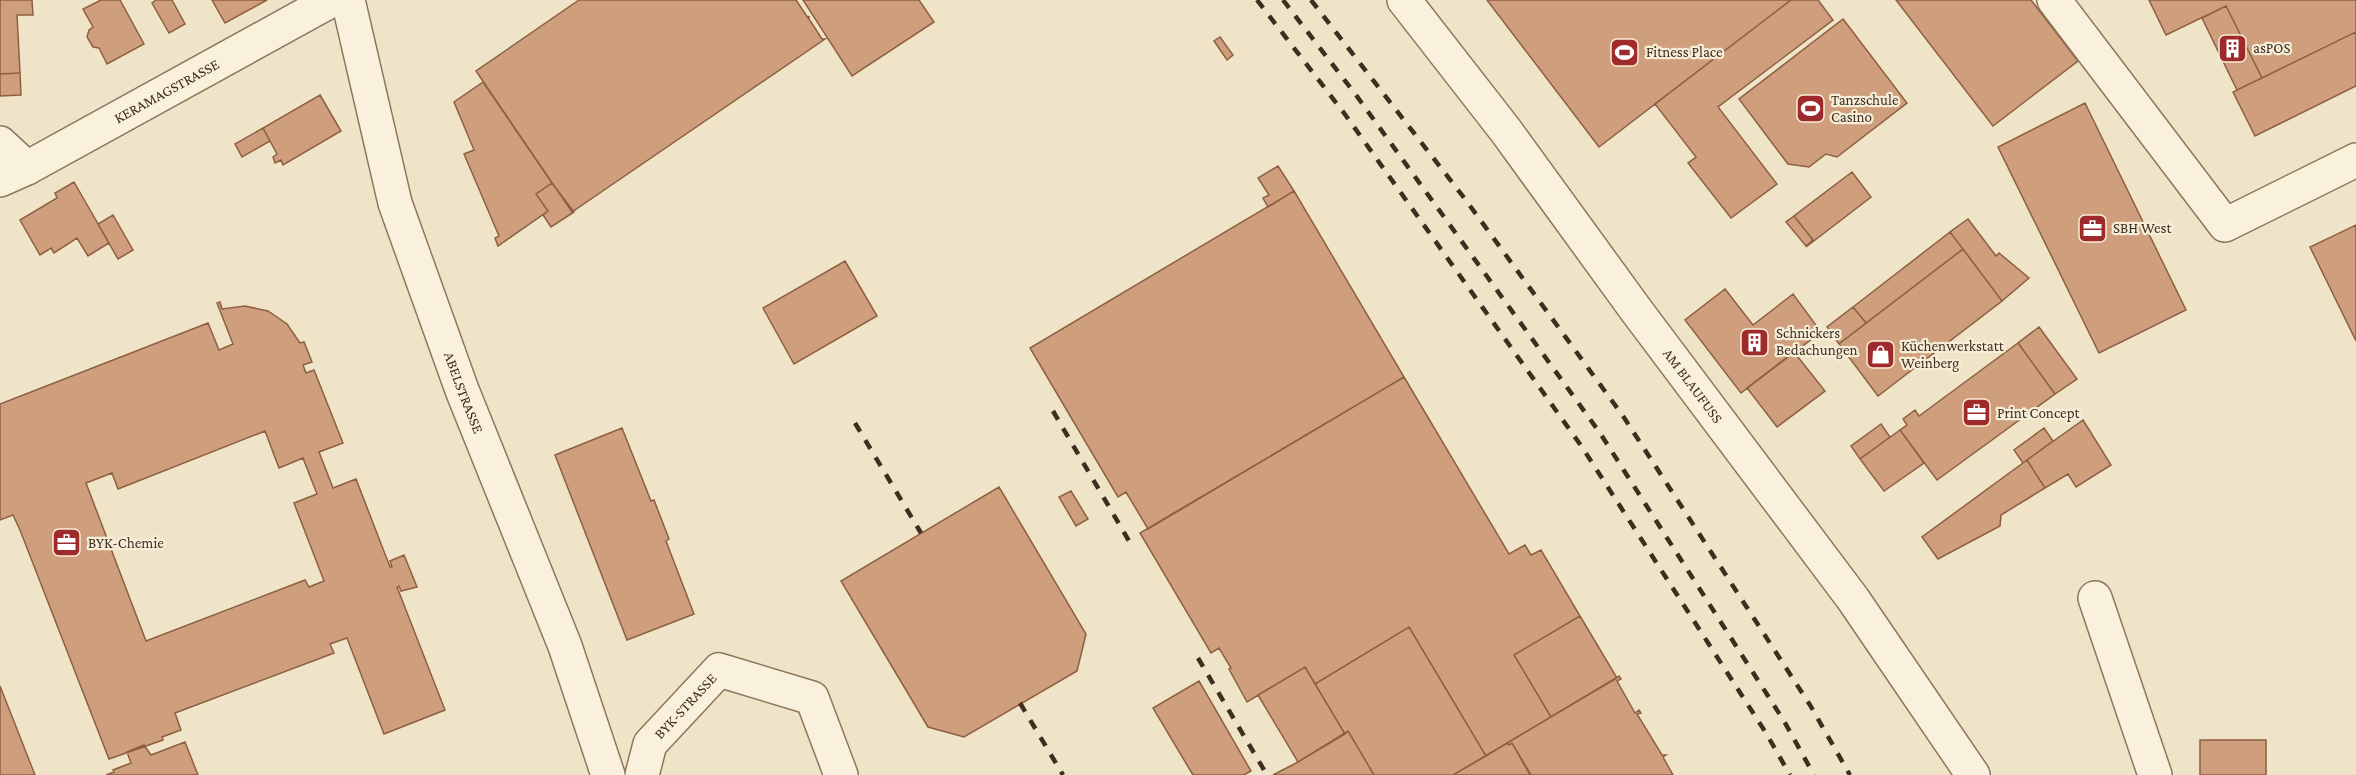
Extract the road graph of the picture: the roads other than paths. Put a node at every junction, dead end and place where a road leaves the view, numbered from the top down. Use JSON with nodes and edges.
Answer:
{"nodes":[{"id":1,"x":332,"y":0,"type":"edge"},
{"id":2,"x":348,"y":0,"type":"edge"},
{"id":3,"x":1404,"y":0,"type":"edge"},
{"id":4,"x":2054,"y":0,"type":"edge"},
{"id":5,"x":0,"y":143,"type":"edge"},
{"id":6,"x":2356,"y":160,"type":"edge"},
{"id":7,"x":14,"y":174,"type":"edge"},
{"id":8,"x":2095,"y":598,"type":"dead end"},
{"id":9,"x":608,"y":775,"type":"edge"},
{"id":10,"x":642,"y":775,"type":"edge"},
{"id":11,"x":841,"y":775,"type":"edge"},
{"id":12,"x":1973,"y":775,"type":"edge"},
{"id":13,"x":2155,"y":775,"type":"edge"}],
"edges":[{"from":1,"to":7,"type":"street","name":"KERAMAGSTRASSE"},
{"from":2,"to":9,"type":"street","name":"ABELSTRASSE"},
{"from":3,"to":12,"type":"street","name":"AM BLAUFUSS"},
{"from":4,"to":6,"type":"street"},
{"from":5,"to":7,"type":"street"},
{"from":8,"to":13,"type":"street"},
{"from":10,"to":11,"type":"street","name":"BYK-STRASSE"}]}
